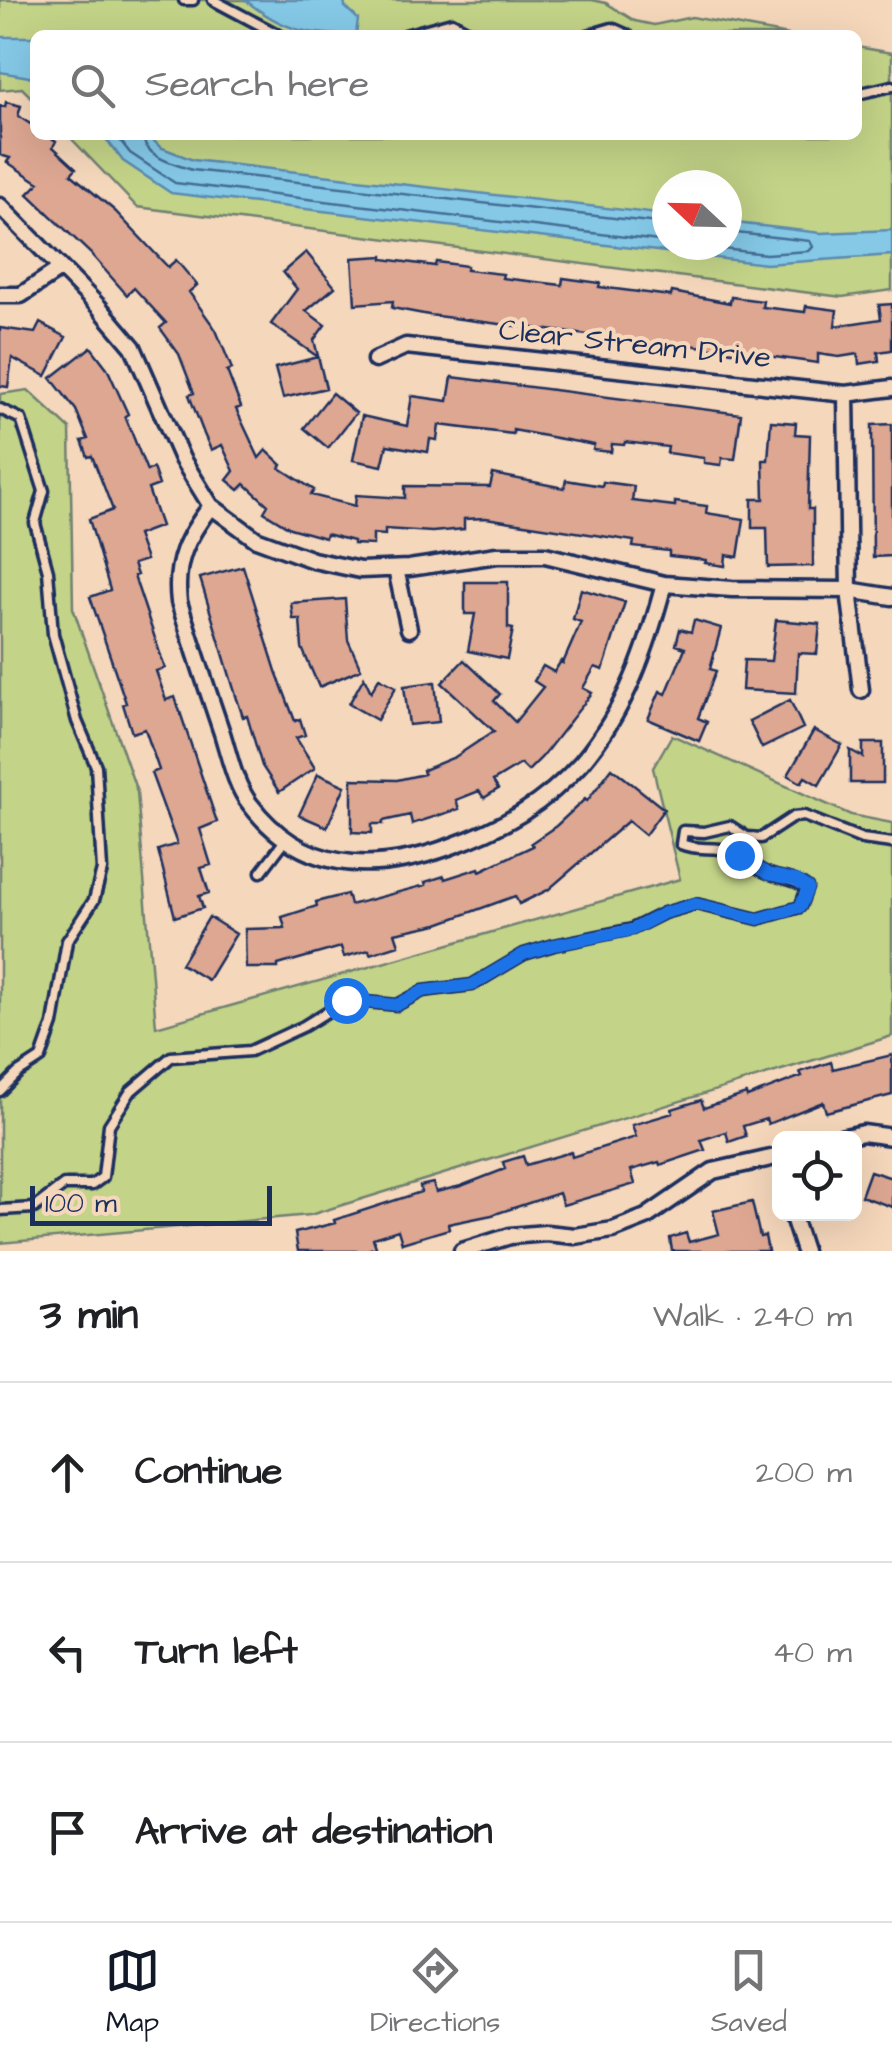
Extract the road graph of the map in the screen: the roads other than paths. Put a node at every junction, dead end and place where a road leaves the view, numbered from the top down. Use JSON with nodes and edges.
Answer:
{"nodes":[{"id":1,"x":184,"y":0,"type":"edge"},
{"id":2,"x":193,"y":0,"type":"edge"},
{"id":3,"x":213,"y":0,"type":"edge"},
{"id":4,"x":270,"y":30,"type":"edge"},
{"id":5,"x":423,"y":30,"type":"edge"},
{"id":6,"x":467,"y":30,"type":"edge"},
{"id":7,"x":892,"y":86,"type":"edge"},
{"id":8,"x":862,"y":93,"type":"edge"},
{"id":9,"x":0,"y":206,"type":"edge"},
{"id":10,"x":60,"y":269,"type":"junction"},
{"id":11,"x":0,"y":295,"type":"edge"},
{"id":12,"x":376,"y":360,"type":"dead end"},
{"id":13,"x":892,"y":388,"type":"edge"},
{"id":14,"x":846,"y":394,"type":"junction"},
{"id":15,"x":0,"y":410,"type":"edge"},
{"id":16,"x":211,"y":506,"type":"junction"},
{"id":17,"x":396,"y":568,"type":"junction"},
{"id":18,"x":664,"y":584,"type":"junction"},
{"id":19,"x":849,"y":590,"type":"junction"},
{"id":20,"x":892,"y":596,"type":"edge"},
{"id":21,"x":409,"y":630,"type":"dead end"},
{"id":22,"x":861,"y":690,"type":"dead end"},
{"id":23,"x":286,"y":839,"type":"junction"},
{"id":24,"x":892,"y":842,"type":"edge"},
{"id":25,"x":262,"y":872,"type":"dead end"},
{"id":26,"x":0,"y":1090,"type":"edge"},
{"id":27,"x":862,"y":1134,"type":"edge"},
{"id":28,"x":892,"y":1137,"type":"edge"},
{"id":29,"x":772,"y":1162,"type":"edge"},
{"id":30,"x":0,"y":1210,"type":"edge"},
{"id":31,"x":794,"y":1221,"type":"edge"},
{"id":32,"x":462,"y":1251,"type":"edge"},
{"id":33,"x":804,"y":1251,"type":"edge"}],
"edges":[{"from":1,"to":2,"type":"lane"},
{"from":3,"to":4,"type":"lane"},
{"from":5,"to":6,"type":"lane"},
{"from":7,"to":8,"type":"lane"},
{"from":9,"to":10,"type":"street"},
{"from":10,"to":11,"type":"street"},
{"from":10,"to":16,"type":"street"},
{"from":12,"to":14,"type":"street","name":"Clear Stream Drive"},
{"from":13,"to":14,"type":"street","name":"Clear Stream Drive"},
{"from":14,"to":19,"type":"street"},
{"from":15,"to":26,"type":"lane"},
{"from":16,"to":17,"type":"street"},
{"from":16,"to":23,"type":"street"},
{"from":17,"to":18,"type":"street"},
{"from":17,"to":21,"type":"street"},
{"from":18,"to":19,"type":"street"},
{"from":18,"to":23,"type":"street"},
{"from":19,"to":20,"type":"street"},
{"from":19,"to":22,"type":"street"},
{"from":23,"to":25,"type":"lane"},
{"from":24,"to":30,"type":"lane"},
{"from":27,"to":28,"type":"street"},
{"from":29,"to":32,"type":"street"},
{"from":31,"to":33,"type":"street"}]}
